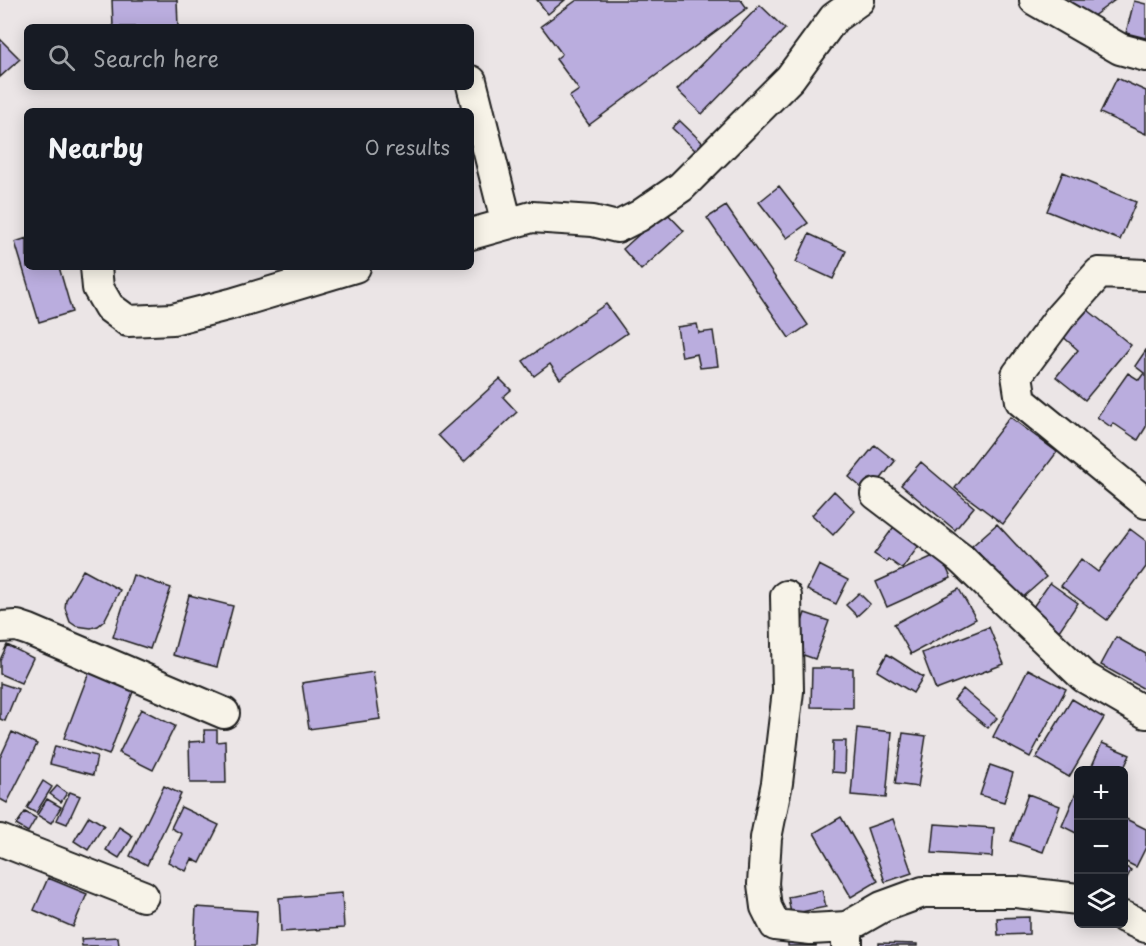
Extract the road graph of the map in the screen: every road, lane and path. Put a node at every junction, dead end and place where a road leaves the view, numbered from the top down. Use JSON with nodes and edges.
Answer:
{"nodes":[{"id":1,"x":860,"y":0,"type":"edge"},
{"id":2,"x":1035,"y":0,"type":"edge"},
{"id":3,"x":1146,"y":56,"type":"edge"},
{"id":4,"x":473,"y":90,"type":"edge"},
{"id":5,"x":507,"y":224,"type":"junction"},
{"id":6,"x":474,"y":233,"type":"edge"},
{"id":7,"x":96,"y":270,"type":"edge"},
{"id":8,"x":345,"y":270,"type":"edge"},
{"id":9,"x":1146,"y":275,"type":"edge"},
{"id":10,"x":876,"y":494,"type":"dead end"},
{"id":11,"x":1146,"y":503,"type":"edge"},
{"id":12,"x":786,"y":596,"type":"dead end"},
{"id":13,"x":0,"y":627,"type":"edge"},
{"id":14,"x":224,"y":713,"type":"dead end"},
{"id":15,"x":1146,"y":714,"type":"edge"},
{"id":16,"x":0,"y":840,"type":"edge"},
{"id":17,"x":143,"y":896,"type":"dead end"},
{"id":18,"x":1074,"y":899,"type":"edge"},
{"id":19,"x":1128,"y":918,"type":"edge"},
{"id":20,"x":1146,"y":927,"type":"edge"},
{"id":21,"x":847,"y":936,"type":"edge"}],
"edges":[{"from":1,"to":5,"type":"street"},
{"from":2,"to":3,"type":"street"},
{"from":4,"to":5,"type":"street"},
{"from":5,"to":6,"type":"street"},
{"from":7,"to":8,"type":"street"},
{"from":9,"to":11,"type":"street"},
{"from":10,"to":15,"type":"street"},
{"from":12,"to":21,"type":"street"},
{"from":13,"to":14,"type":"street"},
{"from":16,"to":17,"type":"street"},
{"from":18,"to":21,"type":"street"},
{"from":19,"to":20,"type":"street"}]}
